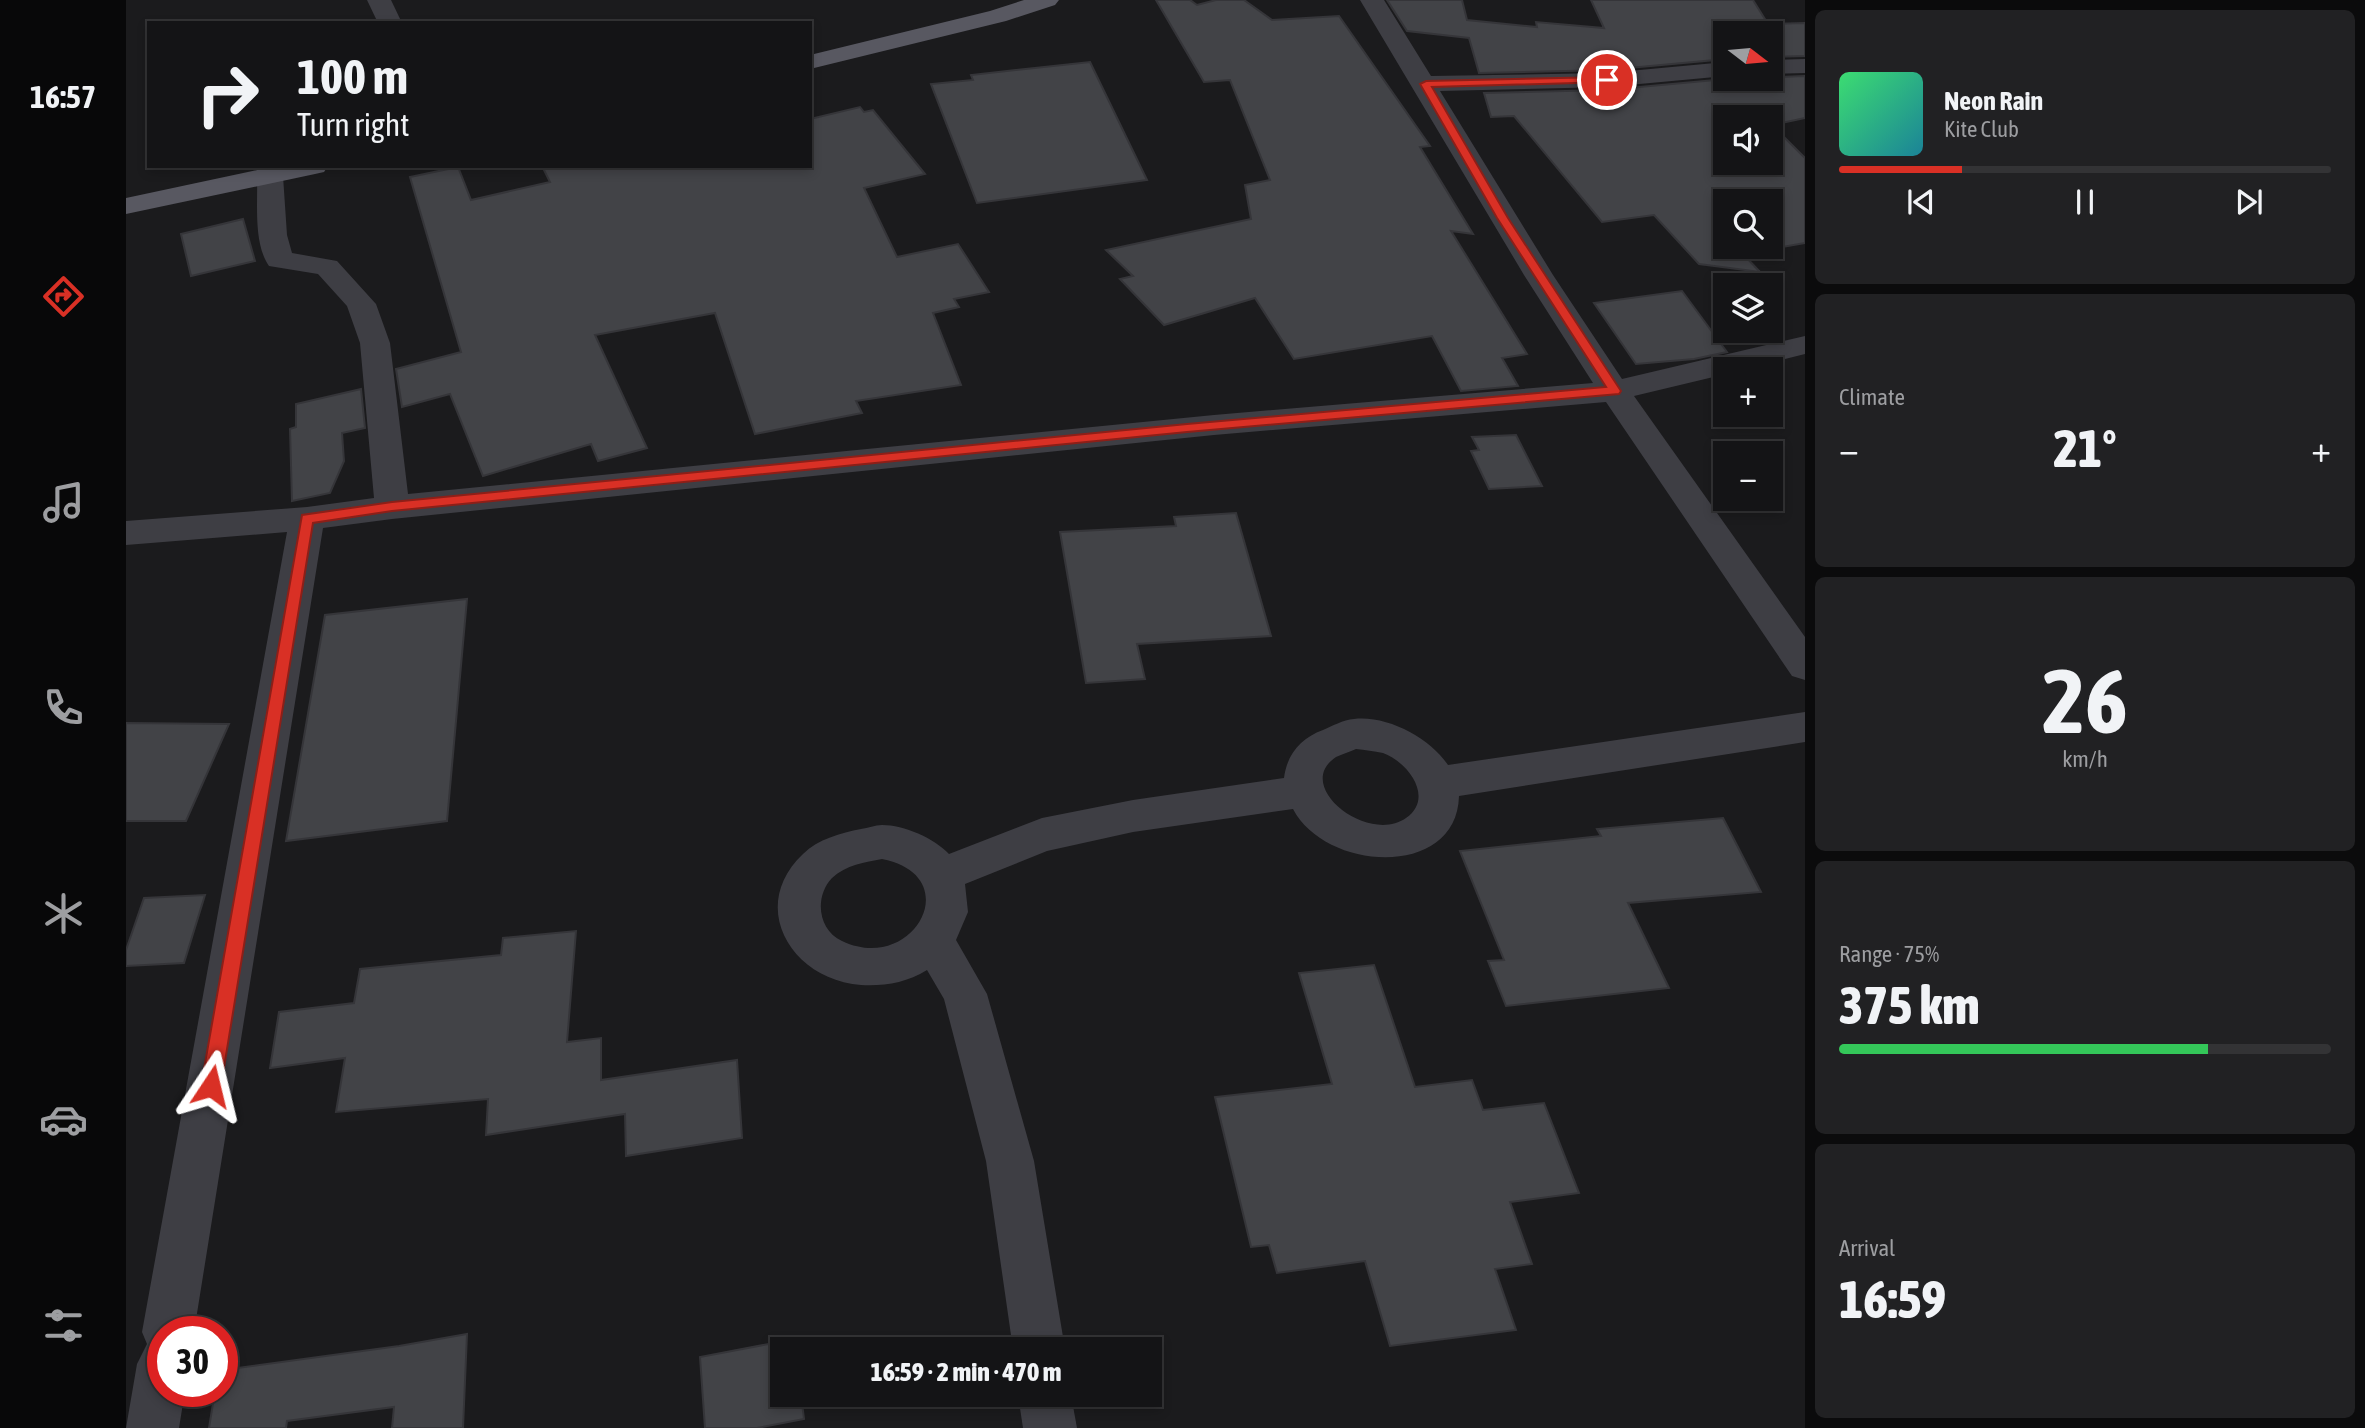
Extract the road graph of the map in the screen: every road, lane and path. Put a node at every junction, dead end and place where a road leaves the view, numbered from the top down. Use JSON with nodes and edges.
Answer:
{"nodes":[{"id":1,"x":379,"y":0,"type":"edge"},
{"id":2,"x":1047,"y":0,"type":"edge"},
{"id":3,"x":1373,"y":0,"type":"edge"},
{"id":4,"x":389,"y":21,"type":"edge"},
{"id":5,"x":812,"y":62,"type":"edge"},
{"id":6,"x":1805,"y":66,"type":"edge"},
{"id":7,"x":1783,"y":67,"type":"edge"},
{"id":8,"x":1713,"y":70,"type":"edge"},
{"id":9,"x":1426,"y":84,"type":"junction"},
{"id":10,"x":306,"y":168,"type":"edge"},
{"id":11,"x":270,"y":176,"type":"junction"},
{"id":12,"x":126,"y":206,"type":"edge"},
{"id":13,"x":1805,"y":345,"type":"edge"},
{"id":14,"x":1614,"y":391,"type":"junction"},
{"id":15,"x":392,"y":507,"type":"junction"},
{"id":16,"x":307,"y":519,"type":"junction"},
{"id":17,"x":126,"y":533,"type":"edge"},
{"id":18,"x":1805,"y":666,"type":"edge"},
{"id":19,"x":1805,"y":727,"type":"edge"},
{"id":20,"x":1437,"y":783,"type":"junction"},
{"id":21,"x":1304,"y":791,"type":"junction"},
{"id":22,"x":940,"y":876,"type":"junction"},
{"id":23,"x":933,"y":941,"type":"junction"},
{"id":24,"x":171,"y":1316,"type":"edge"},
{"id":25,"x":1036,"y":1337,"type":"edge"},
{"id":26,"x":156,"y":1407,"type":"edge"},
{"id":27,"x":1047,"y":1407,"type":"edge"},
{"id":28,"x":152,"y":1428,"type":"edge"},
{"id":29,"x":1050,"y":1428,"type":"edge"}],
"edges":[{"from":1,"to":4,"type":"street"},
{"from":2,"to":5,"type":"main road"},
{"from":3,"to":9,"type":"street"},
{"from":6,"to":7,"type":"street"},
{"from":8,"to":9,"type":"street"},
{"from":9,"to":14,"type":"street"},
{"from":10,"to":11,"type":"main road"},
{"from":11,"to":12,"type":"main road"},
{"from":11,"to":15,"type":"street"},
{"from":13,"to":14,"type":"street"},
{"from":14,"to":15,"type":"street"},
{"from":14,"to":18,"type":"street"},
{"from":15,"to":16,"type":"street"},
{"from":16,"to":17,"type":"street"},
{"from":16,"to":24,"type":"street"},
{"from":19,"to":20,"type":"street"},
{"from":20,"to":21,"type":"street"},
{"from":20,"to":21,"type":"street"},
{"from":21,"to":22,"type":"street"},
{"from":22,"to":23,"type":"street"},
{"from":22,"to":23,"type":"street"},
{"from":23,"to":25,"type":"street"},
{"from":26,"to":28,"type":"street"},
{"from":27,"to":29,"type":"street"}]}
